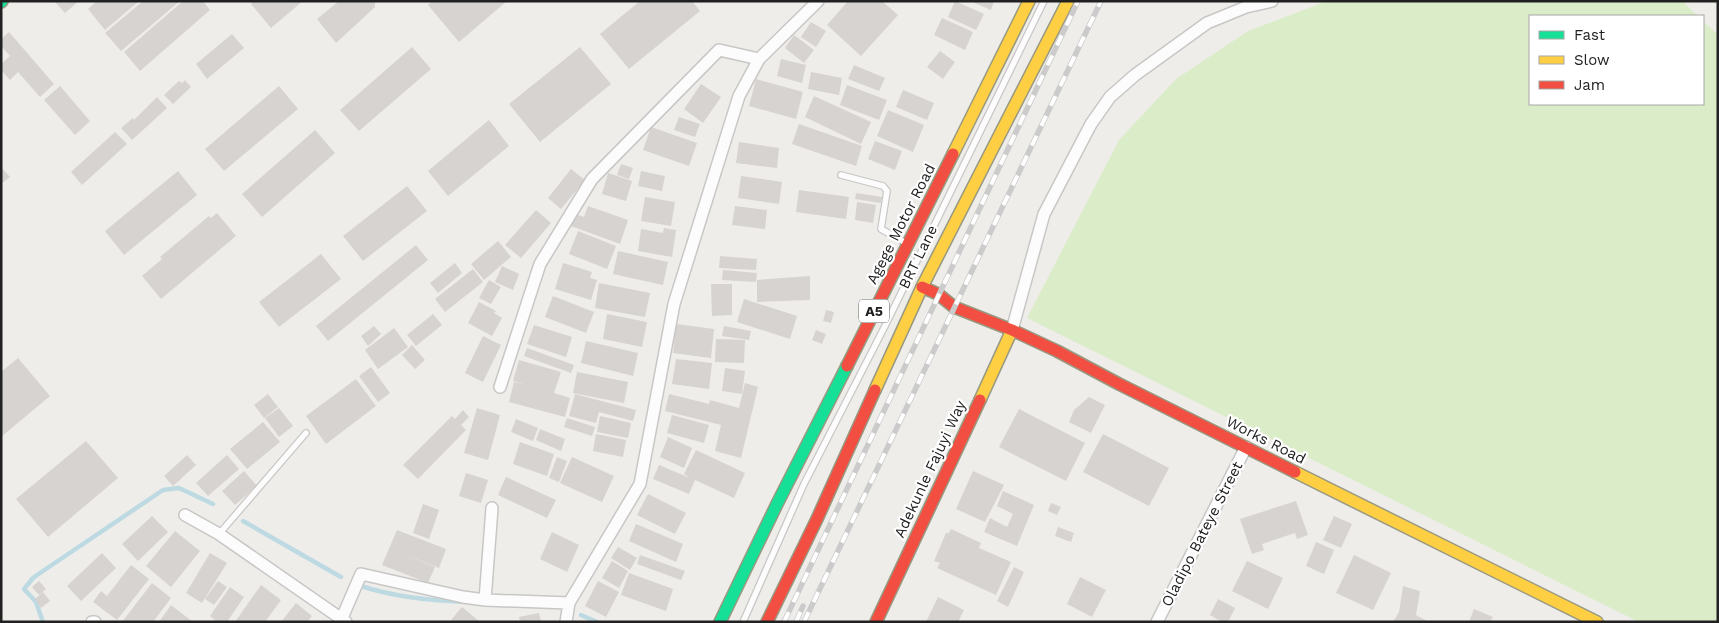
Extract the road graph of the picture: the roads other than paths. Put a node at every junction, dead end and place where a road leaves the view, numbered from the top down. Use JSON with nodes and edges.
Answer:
{"nodes":[{"id":1,"x":818,"y":1,"type":"edge"},
{"id":2,"x":1029,"y":1,"type":"edge"},
{"id":3,"x":1044,"y":1,"type":"edge"},
{"id":4,"x":1068,"y":1,"type":"edge"},
{"id":5,"x":1272,"y":1,"type":"edge"},
{"id":6,"x":758,"y":59,"type":"junction"},
{"id":7,"x":841,"y":175,"type":"dead end"},
{"id":8,"x":908,"y":244,"type":"junction"},
{"id":9,"x":922,"y":287,"type":"junction"},
{"id":10,"x":1012,"y":330,"type":"junction"},
{"id":11,"x":500,"y":387,"type":"dead end"},
{"id":12,"x":306,"y":433,"type":"dead end"},
{"id":13,"x":1246,"y":447,"type":"junction"},
{"id":14,"x":492,"y":508,"type":"dead end"},
{"id":15,"x":185,"y":515,"type":"dead end"},
{"id":16,"x":220,"y":534,"type":"junction"},
{"id":17,"x":485,"y":600,"type":"junction"},
{"id":18,"x":569,"y":602,"type":"junction"},
{"id":19,"x":344,"y":620,"type":"edge"},
{"id":20,"x":566,"y":622,"type":"edge"},
{"id":21,"x":720,"y":622,"type":"edge"},
{"id":22,"x":743,"y":622,"type":"edge"},
{"id":23,"x":767,"y":622,"type":"edge"},
{"id":24,"x":876,"y":622,"type":"edge"},
{"id":25,"x":1157,"y":622,"type":"edge"},
{"id":26,"x":1597,"y":622,"type":"edge"}],
"edges":[{"from":1,"to":6,"type":"street"},
{"from":2,"to":8,"type":"main road","name":"Agege Motor Road","number":"A5"},
{"from":3,"to":22,"type":"lane","name":"BRT Lane"},
{"from":4,"to":9,"type":"main road","number":"A5"},
{"from":5,"to":10,"type":"street"},
{"from":6,"to":11,"type":"street"},
{"from":6,"to":18,"type":"street"},
{"from":7,"to":8,"type":"lane"},
{"from":8,"to":21,"type":"main road","name":"Agege Motor Road","number":"A5"},
{"from":9,"to":10,"type":"main road","name":"Works Road"},
{"from":9,"to":23,"type":"main road","number":"A5"},
{"from":10,"to":13,"type":"main road","name":"Works Road"},
{"from":10,"to":24,"type":"main road","name":"Adekunle Fajuyi Way"},
{"from":12,"to":16,"type":"lane"},
{"from":13,"to":25,"type":"street","name":"Oladipo Bateye Street"},
{"from":13,"to":26,"type":"main road","name":"Works Road"},
{"from":14,"to":17,"type":"street"},
{"from":15,"to":16,"type":"street"},
{"from":16,"to":19,"type":"street"},
{"from":17,"to":18,"type":"street"},
{"from":17,"to":19,"type":"street"},
{"from":18,"to":20,"type":"street"}]}
